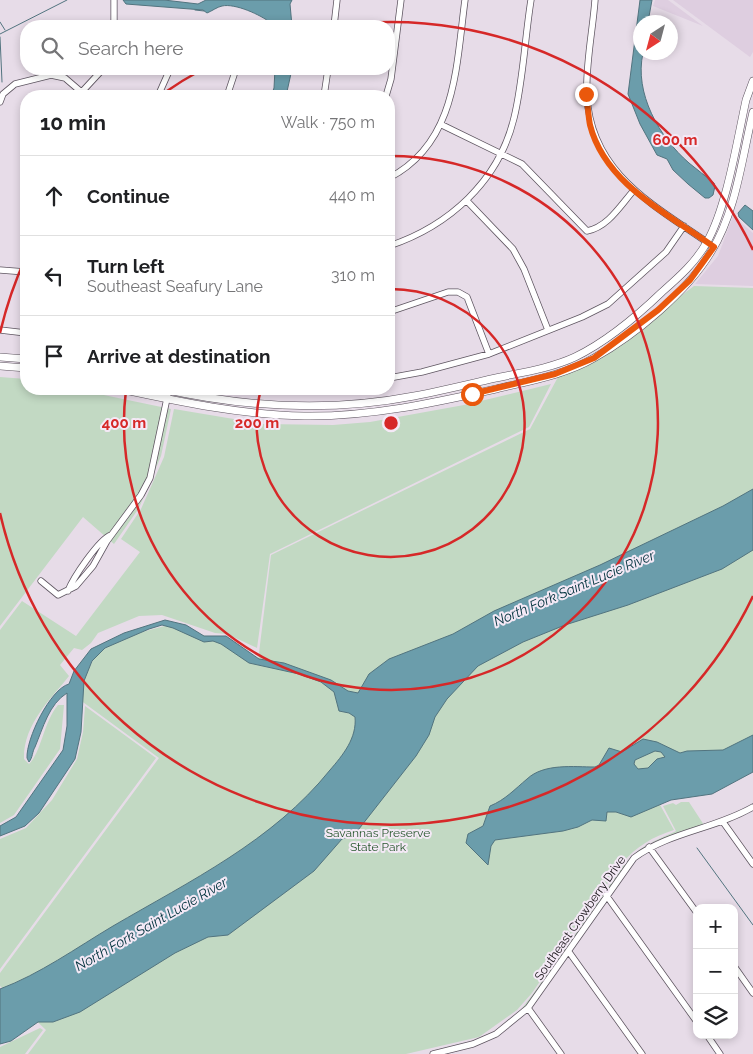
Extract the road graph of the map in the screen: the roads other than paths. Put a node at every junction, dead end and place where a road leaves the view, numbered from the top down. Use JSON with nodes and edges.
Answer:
{"nodes":[{"id":1,"x":114,"y":0,"type":"edge"},
{"id":2,"x":337,"y":0,"type":"edge"},
{"id":3,"x":401,"y":0,"type":"edge"},
{"id":4,"x":465,"y":0,"type":"edge"},
{"id":5,"x":531,"y":0,"type":"edge"},
{"id":6,"x":595,"y":0,"type":"edge"},
{"id":7,"x":114,"y":20,"type":"edge"},
{"id":8,"x":335,"y":20,"type":"edge"},
{"id":9,"x":395,"y":47,"type":"edge"},
{"id":10,"x":51,"y":75,"type":"edge"},
{"id":11,"x":51,"y":75,"type":"edge"},
{"id":12,"x":98,"y":75,"type":"edge"},
{"id":13,"x":167,"y":75,"type":"edge"},
{"id":14,"x":234,"y":75,"type":"edge"},
{"id":15,"x":327,"y":75,"type":"edge"},
{"id":16,"x":392,"y":75,"type":"edge"},
{"id":17,"x":753,"y":81,"type":"edge"},
{"id":18,"x":77,"y":90,"type":"edge"},
{"id":19,"x":86,"y":90,"type":"edge"},
{"id":20,"x":161,"y":90,"type":"edge"},
{"id":21,"x":229,"y":90,"type":"edge"},
{"id":22,"x":325,"y":90,"type":"edge"},
{"id":23,"x":388,"y":90,"type":"edge"},
{"id":24,"x":0,"y":102,"type":"edge"},
{"id":25,"x":753,"y":112,"type":"edge"},
{"id":26,"x":442,"y":125,"type":"junction"},
{"id":27,"x":501,"y":154,"type":"junction"},
{"id":28,"x":395,"y":174,"type":"edge"},
{"id":29,"x":634,"y":190,"type":"junction"},
{"id":30,"x":467,"y":201,"type":"junction"},
{"id":31,"x":684,"y":226,"type":"junction"},
{"id":32,"x":707,"y":242,"type":"junction"},
{"id":33,"x":395,"y":244,"type":"edge"},
{"id":34,"x":714,"y":247,"type":"junction"},
{"id":35,"x":0,"y":270,"type":"edge"},
{"id":36,"x":20,"y":272,"type":"edge"},
{"id":37,"x":395,"y":310,"type":"edge"},
{"id":38,"x":0,"y":330,"type":"edge"},
{"id":39,"x":548,"y":330,"type":"junction"},
{"id":40,"x":20,"y":332,"type":"edge"},
{"id":41,"x":489,"y":354,"type":"junction"},
{"id":42,"x":0,"y":357,"type":"edge"},
{"id":43,"x":20,"y":359,"type":"edge"},
{"id":44,"x":0,"y":366,"type":"edge"},
{"id":45,"x":20,"y":368,"type":"edge"},
{"id":46,"x":395,"y":377,"type":"edge"},
{"id":47,"x":148,"y":395,"type":"edge"},
{"id":48,"x":167,"y":395,"type":"edge"},
{"id":49,"x":201,"y":395,"type":"edge"},
{"id":50,"x":167,"y":399,"type":"junction"},
{"id":51,"x":113,"y":534,"type":"junction"},
{"id":52,"x":83,"y":564,"type":"junction"},
{"id":53,"x":90,"y":569,"type":"junction"},
{"id":54,"x":41,"y":581,"type":"dead end"},
{"id":55,"x":68,"y":591,"type":"junction"},
{"id":56,"x":753,"y":808,"type":"edge"},
{"id":57,"x":723,"y":822,"type":"junction"},
{"id":58,"x":649,"y":847,"type":"junction"},
{"id":59,"x":753,"y":864,"type":"edge"},
{"id":60,"x":606,"y":895,"type":"junction"},
{"id":61,"x":693,"y":908,"type":"edge"},
{"id":62,"x":569,"y":952,"type":"junction"},
{"id":63,"x":738,"y":972,"type":"edge"},
{"id":64,"x":753,"y":993,"type":"edge"},
{"id":65,"x":528,"y":1008,"type":"junction"},
{"id":66,"x":693,"y":1016,"type":"edge"},
{"id":67,"x":710,"y":1039,"type":"edge"},
{"id":68,"x":433,"y":1054,"type":"edge"},
{"id":69,"x":561,"y":1054,"type":"edge"},
{"id":70,"x":642,"y":1054,"type":"edge"},
{"id":71,"x":720,"y":1054,"type":"edge"}],
"edges":[{"from":1,"to":7,"type":"street"},
{"from":2,"to":8,"type":"street"},
{"from":3,"to":9,"type":"street"},
{"from":4,"to":26,"type":"street"},
{"from":5,"to":27,"type":"street"},
{"from":6,"to":29,"type":"street"},
{"from":10,"to":24,"type":"street"},
{"from":11,"to":18,"type":"street"},
{"from":12,"to":19,"type":"street"},
{"from":13,"to":20,"type":"street"},
{"from":14,"to":21,"type":"street"},
{"from":15,"to":22,"type":"street"},
{"from":16,"to":23,"type":"street"},
{"from":17,"to":32,"type":"main road"},
{"from":25,"to":34,"type":"main road"},
{"from":26,"to":27,"type":"street"},
{"from":26,"to":28,"type":"street"},
{"from":27,"to":29,"type":"street"},
{"from":27,"to":30,"type":"street"},
{"from":29,"to":31,"type":"street"},
{"from":30,"to":33,"type":"street"},
{"from":30,"to":39,"type":"street"},
{"from":31,"to":32,"type":"street"},
{"from":31,"to":39,"type":"street"},
{"from":32,"to":34,"type":"street"},
{"from":32,"to":49,"type":"main road"},
{"from":34,"to":50,"type":"main road"},
{"from":35,"to":36,"type":"street"},
{"from":37,"to":41,"type":"street"},
{"from":38,"to":40,"type":"street"},
{"from":39,"to":41,"type":"street"},
{"from":41,"to":46,"type":"street"},
{"from":42,"to":43,"type":"main road"},
{"from":44,"to":45,"type":"main road"},
{"from":47,"to":50,"type":"main road"},
{"from":48,"to":50,"type":"street"},
{"from":50,"to":51,"type":"street"},
{"from":51,"to":52,"type":"street"},
{"from":51,"to":53,"type":"street"},
{"from":52,"to":53,"type":"street"},
{"from":52,"to":55,"type":"street"},
{"from":53,"to":55,"type":"street"},
{"from":54,"to":55,"type":"street"},
{"from":56,"to":57,"type":"street","name":"Southeast Crowberry Drive"},
{"from":57,"to":58,"type":"street","name":"Southeast Crowberry Drive"},
{"from":57,"to":59,"type":"street"},
{"from":58,"to":60,"type":"street","name":"Southeast Crowberry Drive"},
{"from":58,"to":61,"type":"street"},
{"from":60,"to":62,"type":"street","name":"Southeast Crowberry Drive"},
{"from":60,"to":66,"type":"street"},
{"from":62,"to":65,"type":"street","name":"Southeast Crowberry Drive"},
{"from":62,"to":70,"type":"street"},
{"from":63,"to":64,"type":"street"},
{"from":65,"to":68,"type":"street","name":"Southeast Crowberry Drive"},
{"from":65,"to":69,"type":"street"},
{"from":67,"to":71,"type":"street"}]}
